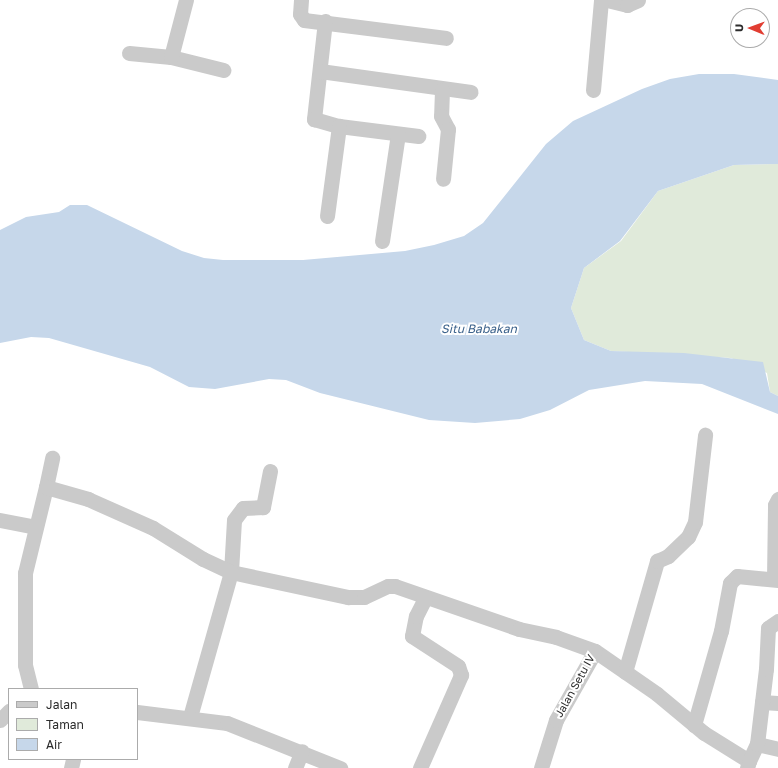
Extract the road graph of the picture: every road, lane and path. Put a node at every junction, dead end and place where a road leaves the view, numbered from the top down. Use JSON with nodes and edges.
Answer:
{"nodes":[{"id":1,"x":186,"y":0,"type":"edge"},
{"id":2,"x":302,"y":0,"type":"edge"},
{"id":3,"x":601,"y":0,"type":"edge"},
{"id":4,"x":607,"y":0,"type":"edge"},
{"id":5,"x":638,"y":0,"type":"edge"},
{"id":6,"x":325,"y":22,"type":"junction"},
{"id":7,"x":446,"y":38,"type":"dead end"},
{"id":8,"x":129,"y":52,"type":"dead end"},
{"id":9,"x":171,"y":57,"type":"junction"},
{"id":10,"x":223,"y":70,"type":"dead end"},
{"id":11,"x":320,"y":71,"type":"junction"},
{"id":12,"x":442,"y":90,"type":"junction"},
{"id":13,"x":593,"y":90,"type":"dead end"},
{"id":14,"x":471,"y":92,"type":"dead end"},
{"id":15,"x":339,"y":126,"type":"junction"},
{"id":16,"x":398,"y":134,"type":"junction"},
{"id":17,"x":418,"y":136,"type":"dead end"},
{"id":18,"x":443,"y":179,"type":"dead end"},
{"id":19,"x":327,"y":216,"type":"dead end"},
{"id":20,"x":382,"y":241,"type":"dead end"},
{"id":21,"x":705,"y":435,"type":"dead end"},
{"id":22,"x":52,"y":458,"type":"dead end"},
{"id":23,"x":270,"y":471,"type":"dead end"},
{"id":24,"x":46,"y":487,"type":"junction"},
{"id":25,"x":778,"y":499,"type":"edge"},
{"id":26,"x":0,"y":520,"type":"edge"},
{"id":27,"x":35,"y":527,"type":"junction"},
{"id":28,"x":231,"y":572,"type":"junction"},
{"id":29,"x":776,"y":580,"type":"edge"},
{"id":30,"x":425,"y":598,"type":"junction"},
{"id":31,"x":778,"y":621,"type":"edge"},
{"id":32,"x":595,"y":651,"type":"junction"},
{"id":33,"x":625,"y":672,"type":"junction"},
{"id":34,"x":31,"y":688,"type":"edge"},
{"id":35,"x":762,"y":702,"type":"junction"},
{"id":36,"x":778,"y":703,"type":"edge"},
{"id":37,"x":8,"y":712,"type":"edge"},
{"id":38,"x":138,"y":712,"type":"edge"},
{"id":39,"x":190,"y":717,"type":"junction"},
{"id":40,"x":0,"y":720,"type":"edge"},
{"id":41,"x":694,"y":725,"type":"junction"},
{"id":42,"x":757,"y":744,"type":"junction"},
{"id":43,"x":778,"y":749,"type":"edge"},
{"id":44,"x":302,"y":751,"type":"junction"},
{"id":45,"x":748,"y":765,"type":"edge"},
{"id":46,"x":295,"y":768,"type":"edge"},
{"id":47,"x":340,"y":768,"type":"edge"},
{"id":48,"x":420,"y":768,"type":"edge"},
{"id":49,"x":541,"y":768,"type":"edge"}],
"edges":[{"from":1,"to":9,"type":"street"},
{"from":2,"to":6,"type":"street"},
{"from":3,"to":13,"type":"street"},
{"from":4,"to":5,"type":"street"},
{"from":6,"to":7,"type":"street"},
{"from":6,"to":11,"type":"street"},
{"from":8,"to":9,"type":"street"},
{"from":9,"to":10,"type":"street"},
{"from":11,"to":12,"type":"street"},
{"from":11,"to":15,"type":"street"},
{"from":12,"to":14,"type":"street"},
{"from":12,"to":18,"type":"street"},
{"from":15,"to":16,"type":"street"},
{"from":15,"to":19,"type":"street"},
{"from":16,"to":17,"type":"street"},
{"from":16,"to":20,"type":"street"},
{"from":21,"to":33,"type":"street"},
{"from":22,"to":24,"type":"street"},
{"from":23,"to":28,"type":"street"},
{"from":24,"to":27,"type":"street"},
{"from":24,"to":28,"type":"street"},
{"from":25,"to":29,"type":"street"},
{"from":26,"to":27,"type":"street"},
{"from":27,"to":34,"type":"street"},
{"from":28,"to":30,"type":"street"},
{"from":28,"to":39,"type":"street"},
{"from":29,"to":41,"type":"street"},
{"from":30,"to":32,"type":"street"},
{"from":30,"to":48,"type":"street"},
{"from":31,"to":35,"type":"street"},
{"from":32,"to":33,"type":"street"},
{"from":32,"to":49,"type":"street","name":"Jalan Setu IV"},
{"from":33,"to":41,"type":"street"},
{"from":35,"to":36,"type":"street"},
{"from":35,"to":42,"type":"street"},
{"from":37,"to":40,"type":"street"},
{"from":38,"to":39,"type":"street"},
{"from":39,"to":44,"type":"street"},
{"from":41,"to":45,"type":"street"},
{"from":42,"to":43,"type":"street"},
{"from":42,"to":45,"type":"street"},
{"from":44,"to":46,"type":"street"},
{"from":44,"to":47,"type":"street"}]}
